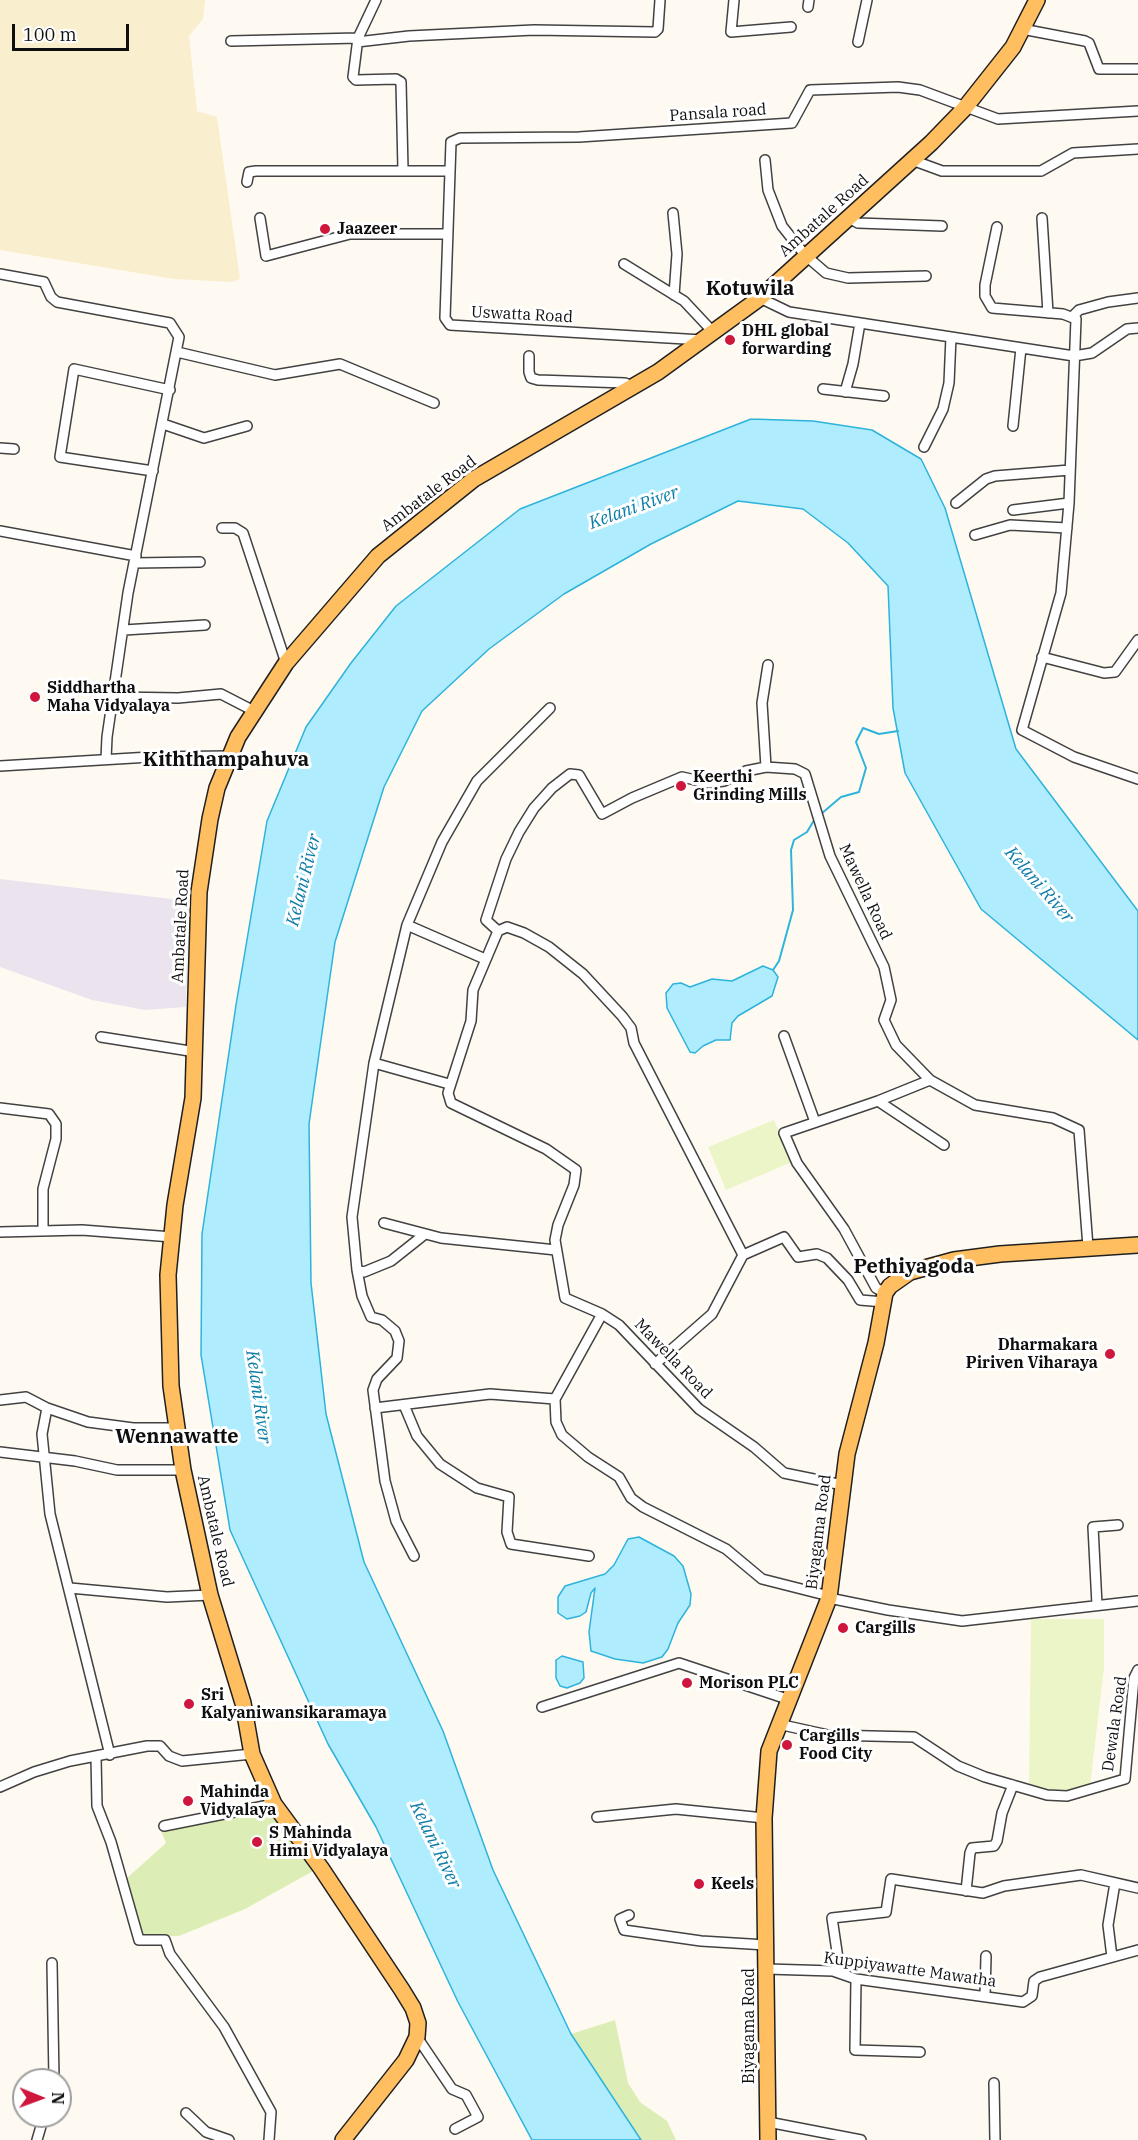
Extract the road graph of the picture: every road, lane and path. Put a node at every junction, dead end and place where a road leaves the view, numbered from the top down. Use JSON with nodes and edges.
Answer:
{"nodes":[{"id":1,"x":375,"y":0,"type":"edge"},
{"id":2,"x":660,"y":0,"type":"edge"},
{"id":3,"x":734,"y":0,"type":"edge"},
{"id":4,"x":867,"y":0,"type":"edge"},
{"id":5,"x":1032,"y":1,"type":"edge"},
{"id":6,"x":791,"y":27,"type":"dead end"},
{"id":7,"x":1022,"y":29,"type":"junction"},
{"id":8,"x":358,"y":40,"type":"junction"},
{"id":9,"x":231,"y":41,"type":"dead end"},
{"id":10,"x":858,"y":42,"type":"dead end"},
{"id":11,"x":1138,"y":69,"type":"edge"},
{"id":12,"x":964,"y":109,"type":"junction"},
{"id":13,"x":1138,"y":111,"type":"edge"},
{"id":14,"x":451,"y":142,"type":"joint"},
{"id":15,"x":1138,"y":149,"type":"edge"},
{"id":16,"x":765,"y":160,"type":"dead end"},
{"id":17,"x":912,"y":160,"type":"junction"},
{"id":18,"x":403,"y":170,"type":"junction"},
{"id":19,"x":449,"y":171,"type":"junction"},
{"id":20,"x":247,"y":182,"type":"dead end"},
{"id":21,"x":673,"y":213,"type":"dead end"},
{"id":22,"x":260,"y":218,"type":"dead end"},
{"id":23,"x":849,"y":218,"type":"junction"},
{"id":24,"x":1042,"y":218,"type":"dead end"},
{"id":25,"x":942,"y":226,"type":"dead end"},
{"id":26,"x":997,"y":227,"type":"dead end"},
{"id":27,"x":448,"y":234,"type":"junction"},
{"id":28,"x":805,"y":255,"type":"junction"},
{"id":29,"x":624,"y":264,"type":"dead end"},
{"id":30,"x":0,"y":274,"type":"edge"},
{"id":31,"x":926,"y":276,"type":"dead end"},
{"id":32,"x":674,"y":295,"type":"junction"},
{"id":33,"x":760,"y":298,"type":"junction"},
{"id":34,"x":1138,"y":298,"type":"edge"},
{"id":35,"x":1048,"y":313,"type":"junction"},
{"id":36,"x":1072,"y":316,"type":"junction"},
{"id":37,"x":860,"y":323,"type":"junction"},
{"id":38,"x":1138,"y":328,"type":"edge"},
{"id":39,"x":709,"y":337,"type":"junction"},
{"id":40,"x":951,"y":337,"type":"junction"},
{"id":41,"x":1021,"y":348,"type":"junction"},
{"id":42,"x":177,"y":352,"type":"junction"},
{"id":43,"x":529,"y":356,"type":"dead end"},
{"id":44,"x":1074,"y":356,"type":"junction"},
{"id":45,"x":632,"y":386,"type":"junction"},
{"id":46,"x":823,"y":389,"type":"dead end"},
{"id":47,"x":170,"y":390,"type":"junction"},
{"id":48,"x":845,"y":392,"type":"junction"},
{"id":49,"x":884,"y":396,"type":"dead end"},
{"id":50,"x":434,"y":404,"type":"dead end"},
{"id":51,"x":163,"y":424,"type":"junction"},
{"id":52,"x":247,"y":426,"type":"dead end"},
{"id":53,"x":1012,"y":426,"type":"dead end"},
{"id":54,"x":924,"y":447,"type":"dead end"},
{"id":55,"x":0,"y":448,"type":"edge"},
{"id":56,"x":14,"y":449,"type":"dead end"},
{"id":57,"x":1071,"y":470,"type":"junction"},
{"id":58,"x":153,"y":471,"type":"junction"},
{"id":59,"x":956,"y":503,"type":"dead end"},
{"id":60,"x":1069,"y":503,"type":"junction"},
{"id":61,"x":1013,"y":510,"type":"dead end"},
{"id":62,"x":222,"y":528,"type":"dead end"},
{"id":63,"x":1067,"y":528,"type":"junction"},
{"id":64,"x":0,"y":531,"type":"edge"},
{"id":65,"x":975,"y":536,"type":"dead end"},
{"id":66,"x":135,"y":560,"type":"junction"},
{"id":67,"x":200,"y":562,"type":"dead end"},
{"id":68,"x":205,"y":625,"type":"dead end"},
{"id":69,"x":124,"y":630,"type":"junction"},
{"id":70,"x":1138,"y":640,"type":"edge"},
{"id":71,"x":1042,"y":657,"type":"junction"},
{"id":72,"x":286,"y":663,"type":"junction"},
{"id":73,"x":768,"y":665,"type":"dead end"},
{"id":74,"x":114,"y":697,"type":"junction"},
{"id":75,"x":550,"y":708,"type":"dead end"},
{"id":76,"x":254,"y":711,"type":"junction"},
{"id":77,"x":228,"y":756,"type":"junction"},
{"id":78,"x":106,"y":759,"type":"junction"},
{"id":79,"x":0,"y":766,"type":"edge"},
{"id":80,"x":766,"y":767,"type":"junction"},
{"id":81,"x":1138,"y":779,"type":"edge"},
{"id":82,"x":407,"y":925,"type":"junction"},
{"id":83,"x":498,"y":931,"type":"junction"},
{"id":84,"x":485,"y":959,"type":"junction"},
{"id":85,"x":784,"y":1036,"type":"dead end"},
{"id":86,"x":101,"y":1037,"type":"dead end"},
{"id":87,"x":196,"y":1052,"type":"junction"},
{"id":88,"x":374,"y":1063,"type":"junction"},
{"id":89,"x":930,"y":1080,"type":"junction"},
{"id":90,"x":449,"y":1084,"type":"junction"},
{"id":91,"x":878,"y":1101,"type":"junction"},
{"id":92,"x":0,"y":1108,"type":"edge"},
{"id":93,"x":815,"y":1122,"type":"junction"},
{"id":94,"x":944,"y":1146,"type":"dead end"},
{"id":95,"x":384,"y":1223,"type":"dead end"},
{"id":96,"x":43,"y":1231,"type":"junction"},
{"id":97,"x":0,"y":1232,"type":"edge"},
{"id":98,"x":425,"y":1234,"type":"junction"},
{"id":99,"x":172,"y":1237,"type":"junction"},
{"id":100,"x":1138,"y":1245,"type":"edge"},
{"id":101,"x":1088,"y":1247,"type":"junction"},
{"id":102,"x":556,"y":1250,"type":"junction"},
{"id":103,"x":743,"y":1255,"type":"junction"},
{"id":104,"x":357,"y":1270,"type":"junction"},
{"id":105,"x":884,"y":1297,"type":"junction"},
{"id":106,"x":602,"y":1314,"type":"junction"},
{"id":107,"x":655,"y":1364,"type":"junction"},
{"id":108,"x":0,"y":1400,"type":"edge"},
{"id":109,"x":555,"y":1400,"type":"junction"},
{"id":110,"x":404,"y":1405,"type":"junction"},
{"id":111,"x":46,"y":1408,"type":"junction"},
{"id":112,"x":375,"y":1408,"type":"junction"},
{"id":113,"x":175,"y":1428,"type":"junction"},
{"id":114,"x":0,"y":1452,"type":"edge"},
{"id":115,"x":45,"y":1457,"type":"junction"},
{"id":116,"x":183,"y":1470,"type":"junction"},
{"id":117,"x":843,"y":1485,"type":"junction"},
{"id":118,"x":1118,"y":1525,"type":"dead end"},
{"id":119,"x":414,"y":1556,"type":"dead end"},
{"id":120,"x":589,"y":1556,"type":"dead end"},
{"id":121,"x":70,"y":1588,"type":"junction"},
{"id":122,"x":210,"y":1595,"type":"junction"},
{"id":123,"x":829,"y":1597,"type":"junction"},
{"id":124,"x":1138,"y":1601,"type":"edge"},
{"id":125,"x":1097,"y":1605,"type":"junction"},
{"id":126,"x":1138,"y":1670,"type":"edge"},
{"id":127,"x":790,"y":1700,"type":"junction"},
{"id":128,"x":542,"y":1707,"type":"dead end"},
{"id":129,"x":778,"y":1724,"type":"junction"},
{"id":130,"x":252,"y":1754,"type":"junction"},
{"id":131,"x":110,"y":1755,"type":"junction"},
{"id":132,"x":96,"y":1757,"type":"junction"},
{"id":133,"x":1013,"y":1785,"type":"junction"},
{"id":134,"x":0,"y":1787,"type":"edge"},
{"id":135,"x":274,"y":1804,"type":"junction"},
{"id":136,"x":597,"y":1817,"type":"dead end"},
{"id":137,"x":764,"y":1818,"type":"junction"},
{"id":138,"x":164,"y":1826,"type":"dead end"},
{"id":139,"x":1115,"y":1883,"type":"junction"},
{"id":140,"x":1138,"y":1888,"type":"edge"},
{"id":141,"x":966,"y":1891,"type":"junction"},
{"id":142,"x":629,"y":1915,"type":"dead end"},
{"id":143,"x":766,"y":1946,"type":"junction"},
{"id":144,"x":1138,"y":1950,"type":"edge"},
{"id":145,"x":986,"y":1956,"type":"dead end"},
{"id":146,"x":1112,"y":1957,"type":"junction"},
{"id":147,"x":52,"y":1963,"type":"dead end"},
{"id":148,"x":767,"y":1969,"type":"junction"},
{"id":149,"x":840,"y":1972,"type":"junction"},
{"id":150,"x":856,"y":1979,"type":"junction"},
{"id":151,"x":985,"y":1996,"type":"junction"},
{"id":152,"x":417,"y":2037,"type":"junction"},
{"id":153,"x":920,"y":2052,"type":"dead end"},
{"id":154,"x":54,"y":2068,"type":"edge"},
{"id":155,"x":994,"y":2083,"type":"dead end"},
{"id":156,"x":186,"y":2113,"type":"dead end"},
{"id":157,"x":768,"y":2122,"type":"junction"},
{"id":158,"x":455,"y":2129,"type":"dead end"},
{"id":159,"x":229,"y":2140,"type":"edge"},
{"id":160,"x":269,"y":2140,"type":"edge"},
{"id":161,"x":343,"y":2140,"type":"edge"},
{"id":162,"x":768,"y":2140,"type":"edge"},
{"id":163,"x":861,"y":2140,"type":"edge"},
{"id":164,"x":995,"y":2140,"type":"edge"}],
"edges":[{"from":1,"to":8,"type":"street"},
{"from":2,"to":8,"type":"street"},
{"from":3,"to":6,"type":"street"},
{"from":4,"to":10,"type":"street"},
{"from":5,"to":7,"type":"main road","name":"Ambatale Road"},
{"from":7,"to":11,"type":"street"},
{"from":7,"to":12,"type":"main road","name":"Ambatale Road"},
{"from":8,"to":9,"type":"street"},
{"from":8,"to":18,"type":"street"},
{"from":12,"to":13,"type":"street"},
{"from":12,"to":14,"type":"street","name":"Pansala road"},
{"from":12,"to":17,"type":"main road","name":"Ambatale Road"},
{"from":14,"to":19,"type":"street","name":"Uswatta Road"},
{"from":15,"to":17,"type":"street"},
{"from":16,"to":28,"type":"street"},
{"from":17,"to":23,"type":"main road","name":"Ambatale Road"},
{"from":18,"to":19,"type":"street"},
{"from":18,"to":20,"type":"street"},
{"from":19,"to":27,"type":"street","name":"Uswatta Road"},
{"from":21,"to":32,"type":"street"},
{"from":22,"to":27,"type":"street"},
{"from":23,"to":25,"type":"street"},
{"from":23,"to":28,"type":"main road","name":"Ambatale Road"},
{"from":24,"to":35,"type":"street"},
{"from":26,"to":35,"type":"street"},
{"from":27,"to":39,"type":"street","name":"Uswatta Road"},
{"from":28,"to":31,"type":"street"},
{"from":28,"to":33,"type":"main road","name":"Ambatale Road"},
{"from":29,"to":32,"type":"street"},
{"from":30,"to":42,"type":"street"},
{"from":32,"to":39,"type":"street"},
{"from":33,"to":37,"type":"street"},
{"from":33,"to":39,"type":"main road","name":"Ambatale Road"},
{"from":34,"to":36,"type":"street"},
{"from":35,"to":36,"type":"street"},
{"from":36,"to":44,"type":"street"},
{"from":37,"to":40,"type":"street"},
{"from":37,"to":48,"type":"street"},
{"from":38,"to":44,"type":"street"},
{"from":39,"to":45,"type":"main road","name":"Ambatale Road"},
{"from":40,"to":41,"type":"street"},
{"from":40,"to":54,"type":"street"},
{"from":41,"to":44,"type":"street"},
{"from":41,"to":53,"type":"street"},
{"from":42,"to":47,"type":"street"},
{"from":42,"to":50,"type":"street"},
{"from":43,"to":45,"type":"street"},
{"from":44,"to":57,"type":"street"},
{"from":45,"to":72,"type":"main road","name":"Ambatale Road"},
{"from":46,"to":48,"type":"street"},
{"from":47,"to":51,"type":"street"},
{"from":47,"to":58,"type":"street"},
{"from":48,"to":49,"type":"street"},
{"from":51,"to":52,"type":"street"},
{"from":51,"to":58,"type":"street"},
{"from":55,"to":56,"type":"street"},
{"from":57,"to":59,"type":"street"},
{"from":57,"to":60,"type":"street"},
{"from":58,"to":66,"type":"street"},
{"from":60,"to":61,"type":"street"},
{"from":60,"to":63,"type":"street"},
{"from":62,"to":72,"type":"street"},
{"from":63,"to":65,"type":"street"},
{"from":63,"to":71,"type":"street"},
{"from":64,"to":66,"type":"street"},
{"from":66,"to":67,"type":"street"},
{"from":66,"to":69,"type":"street"},
{"from":68,"to":69,"type":"street"},
{"from":69,"to":74,"type":"street"},
{"from":70,"to":71,"type":"street"},
{"from":71,"to":81,"type":"street"},
{"from":72,"to":76,"type":"main road","name":"Ambatale Road"},
{"from":73,"to":80,"type":"street"},
{"from":74,"to":76,"type":"street"},
{"from":74,"to":78,"type":"street"},
{"from":75,"to":82,"type":"street"},
{"from":76,"to":77,"type":"main road","name":"Ambatale Road"},
{"from":77,"to":78,"type":"street"},
{"from":77,"to":87,"type":"main road","name":"Ambatale Road"},
{"from":78,"to":79,"type":"street"},
{"from":80,"to":83,"type":"street","name":"Mawella Road"},
{"from":80,"to":89,"type":"street","name":"Mawella Road"},
{"from":82,"to":84,"type":"street"},
{"from":82,"to":88,"type":"street"},
{"from":83,"to":84,"type":"street"},
{"from":83,"to":103,"type":"street"},
{"from":84,"to":90,"type":"street"},
{"from":85,"to":93,"type":"street"},
{"from":86,"to":87,"type":"street"},
{"from":87,"to":99,"type":"main road","name":"Ambatale Road"},
{"from":88,"to":90,"type":"street"},
{"from":88,"to":104,"type":"street"},
{"from":89,"to":91,"type":"street"},
{"from":89,"to":101,"type":"street","name":"Mawella Road"},
{"from":90,"to":102,"type":"street","name":"Mawella Road"},
{"from":91,"to":93,"type":"street"},
{"from":91,"to":94,"type":"street"},
{"from":92,"to":96,"type":"street"},
{"from":93,"to":105,"type":"street"},
{"from":95,"to":98,"type":"street"},
{"from":96,"to":97,"type":"street"},
{"from":96,"to":99,"type":"street"},
{"from":98,"to":102,"type":"street"},
{"from":98,"to":104,"type":"street"},
{"from":99,"to":113,"type":"main road","name":"Ambatale Road"},
{"from":100,"to":101,"type":"main road"},
{"from":101,"to":105,"type":"main road"},
{"from":102,"to":106,"type":"street","name":"Mawella Road"},
{"from":103,"to":105,"type":"street"},
{"from":103,"to":107,"type":"street"},
{"from":104,"to":112,"type":"street"},
{"from":105,"to":117,"type":"main road","name":"Biyagama Road"},
{"from":106,"to":107,"type":"street","name":"Mawella Road"},
{"from":106,"to":109,"type":"street"},
{"from":107,"to":117,"type":"street","name":"Mawella Road"},
{"from":108,"to":111,"type":"street"},
{"from":109,"to":110,"type":"street"},
{"from":109,"to":123,"type":"street"},
{"from":110,"to":112,"type":"street"},
{"from":110,"to":120,"type":"street"},
{"from":111,"to":113,"type":"street"},
{"from":111,"to":115,"type":"street"},
{"from":112,"to":119,"type":"street"},
{"from":113,"to":116,"type":"main road","name":"Ambatale Road"},
{"from":114,"to":115,"type":"street"},
{"from":115,"to":116,"type":"street"},
{"from":115,"to":121,"type":"street"},
{"from":116,"to":122,"type":"main road","name":"Ambatale Road"},
{"from":117,"to":123,"type":"main road","name":"Biyagama Road"},
{"from":118,"to":125,"type":"street"},
{"from":121,"to":122,"type":"street"},
{"from":121,"to":131,"type":"street"},
{"from":122,"to":130,"type":"main road","name":"Ambatale Road"},
{"from":123,"to":125,"type":"street"},
{"from":123,"to":127,"type":"main road","name":"Biyagama Road"},
{"from":124,"to":125,"type":"street"},
{"from":126,"to":133,"type":"street","name":"Dewala Road"},
{"from":127,"to":128,"type":"street"},
{"from":127,"to":129,"type":"main road","name":"Biyagama Road"},
{"from":129,"to":133,"type":"street","name":"Dewala Road"},
{"from":129,"to":137,"type":"main road","name":"Biyagama Road"},
{"from":130,"to":131,"type":"street"},
{"from":130,"to":135,"type":"main road","name":"Ambatale Road"},
{"from":131,"to":132,"type":"street"},
{"from":132,"to":134,"type":"street"},
{"from":132,"to":160,"type":"street"},
{"from":133,"to":141,"type":"street"},
{"from":135,"to":138,"type":"street"},
{"from":135,"to":152,"type":"main road","name":"Ambatale Road"},
{"from":136,"to":137,"type":"street"},
{"from":137,"to":143,"type":"main road","name":"Biyagama Road"},
{"from":139,"to":140,"type":"street"},
{"from":139,"to":141,"type":"street"},
{"from":139,"to":146,"type":"street"},
{"from":141,"to":149,"type":"street"},
{"from":142,"to":143,"type":"street"},
{"from":143,"to":148,"type":"main road","name":"Biyagama Road"},
{"from":144,"to":146,"type":"street","name":"Kuppiyawatte Mawatha"},
{"from":145,"to":151,"type":"street"},
{"from":146,"to":151,"type":"street","name":"Kuppiyawatte Mawatha"},
{"from":147,"to":154,"type":"street"},
{"from":148,"to":149,"type":"street","name":"Kuppiyawatte Mawatha"},
{"from":148,"to":157,"type":"main road","name":"Biyagama Road"},
{"from":149,"to":150,"type":"street","name":"Kuppiyawatte Mawatha"},
{"from":150,"to":151,"type":"street","name":"Kuppiyawatte Mawatha"},
{"from":150,"to":153,"type":"street"},
{"from":152,"to":158,"type":"street"},
{"from":152,"to":161,"type":"main road"},
{"from":155,"to":164,"type":"street"},
{"from":156,"to":159,"type":"street"},
{"from":157,"to":162,"type":"main road","name":"Biyagama Road"},
{"from":157,"to":163,"type":"street"}]}
